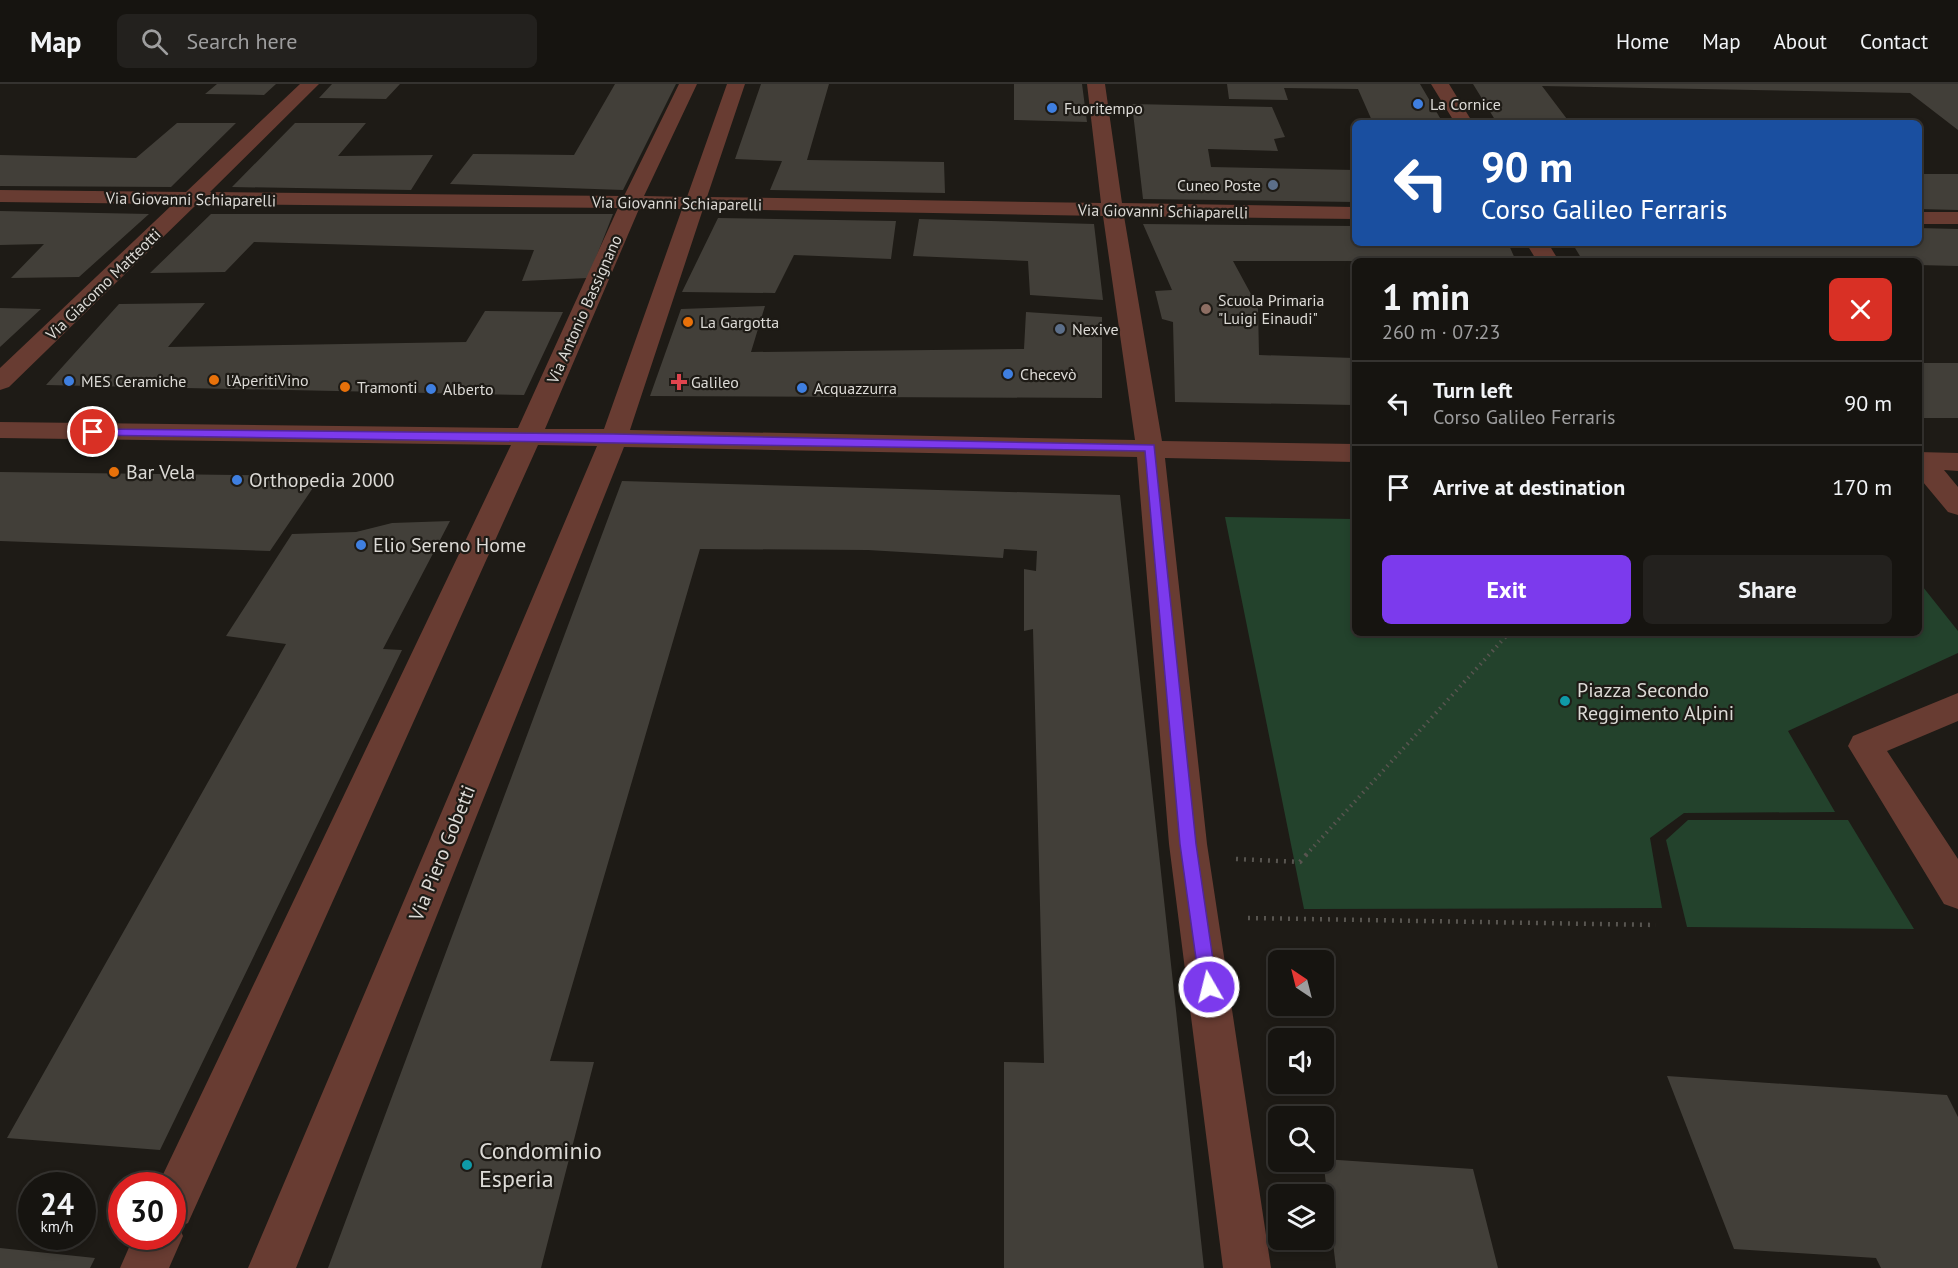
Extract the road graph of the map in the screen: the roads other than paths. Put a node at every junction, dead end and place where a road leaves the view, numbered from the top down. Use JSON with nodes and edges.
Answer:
{"nodes":[{"id":1,"x":310,"y":84,"type":"edge"},
{"id":2,"x":688,"y":84,"type":"edge"},
{"id":3,"x":736,"y":84,"type":"edge"},
{"id":4,"x":1096,"y":84,"type":"edge"},
{"id":5,"x":1440,"y":84,"type":"edge"},
{"id":6,"x":1462,"y":120,"type":"edge"},
{"id":7,"x":0,"y":196,"type":"edge"},
{"id":8,"x":192,"y":199,"type":"junction"},
{"id":9,"x":631,"y":202,"type":"junction"},
{"id":10,"x":695,"y":203,"type":"junction"},
{"id":11,"x":1113,"y":211,"type":"junction"},
{"id":12,"x":1352,"y":213,"type":"edge"},
{"id":13,"x":1922,"y":218,"type":"edge"},
{"id":14,"x":1958,"y":218,"type":"edge"},
{"id":15,"x":0,"y":382,"type":"edge"},
{"id":16,"x":0,"y":430,"type":"edge"},
{"id":17,"x":528,"y":437,"type":"junction"},
{"id":18,"x":614,"y":438,"type":"junction"},
{"id":19,"x":1150,"y":447,"type":"junction"},
{"id":20,"x":1352,"y":453,"type":"edge"},
{"id":21,"x":1922,"y":461,"type":"edge"},
{"id":22,"x":1958,"y":462,"type":"edge"},
{"id":23,"x":1922,"y":463,"type":"edge"},
{"id":24,"x":1958,"y":506,"type":"edge"},
{"id":25,"x":1958,"y":706,"type":"edge"},
{"id":26,"x":1958,"y":892,"type":"edge"},
{"id":27,"x":186,"y":1177,"type":"edge"},
{"id":28,"x":152,"y":1250,"type":"edge"},
{"id":29,"x":144,"y":1268,"type":"edge"},
{"id":30,"x":272,"y":1268,"type":"edge"},
{"id":31,"x":1247,"y":1268,"type":"edge"}],
"edges":[{"from":1,"to":8,"type":"street","name":"Via Giacomo Matteotti"},
{"from":2,"to":9,"type":"street","name":"Via Antonio Bassignano"},
{"from":3,"to":10,"type":"street"},
{"from":4,"to":11,"type":"street"},
{"from":5,"to":6,"type":"street"},
{"from":7,"to":8,"type":"street","name":"Via Giovanni Schiaparelli"},
{"from":8,"to":9,"type":"street","name":"Via Giovanni Schiaparelli"},
{"from":8,"to":15,"type":"street","name":"Via Giacomo Matteotti"},
{"from":9,"to":10,"type":"street","name":"Via Giovanni Schiaparelli"},
{"from":9,"to":17,"type":"street","name":"Via Antonio Bassignano"},
{"from":10,"to":11,"type":"street","name":"Via Giovanni Schiaparelli"},
{"from":10,"to":18,"type":"street"},
{"from":11,"to":12,"type":"street","name":"Via Giovanni Schiaparelli"},
{"from":11,"to":19,"type":"street"},
{"from":13,"to":14,"type":"street"},
{"from":16,"to":17,"type":"street"},
{"from":17,"to":18,"type":"street"},
{"from":17,"to":27,"type":"street"},
{"from":18,"to":19,"type":"street"},
{"from":18,"to":30,"type":"street","name":"Via Piero Gobetti"},
{"from":19,"to":20,"type":"street"},
{"from":19,"to":31,"type":"street"},
{"from":21,"to":22,"type":"street"},
{"from":23,"to":24,"type":"street"},
{"from":25,"to":26,"type":"street"},
{"from":28,"to":29,"type":"street"}]}
